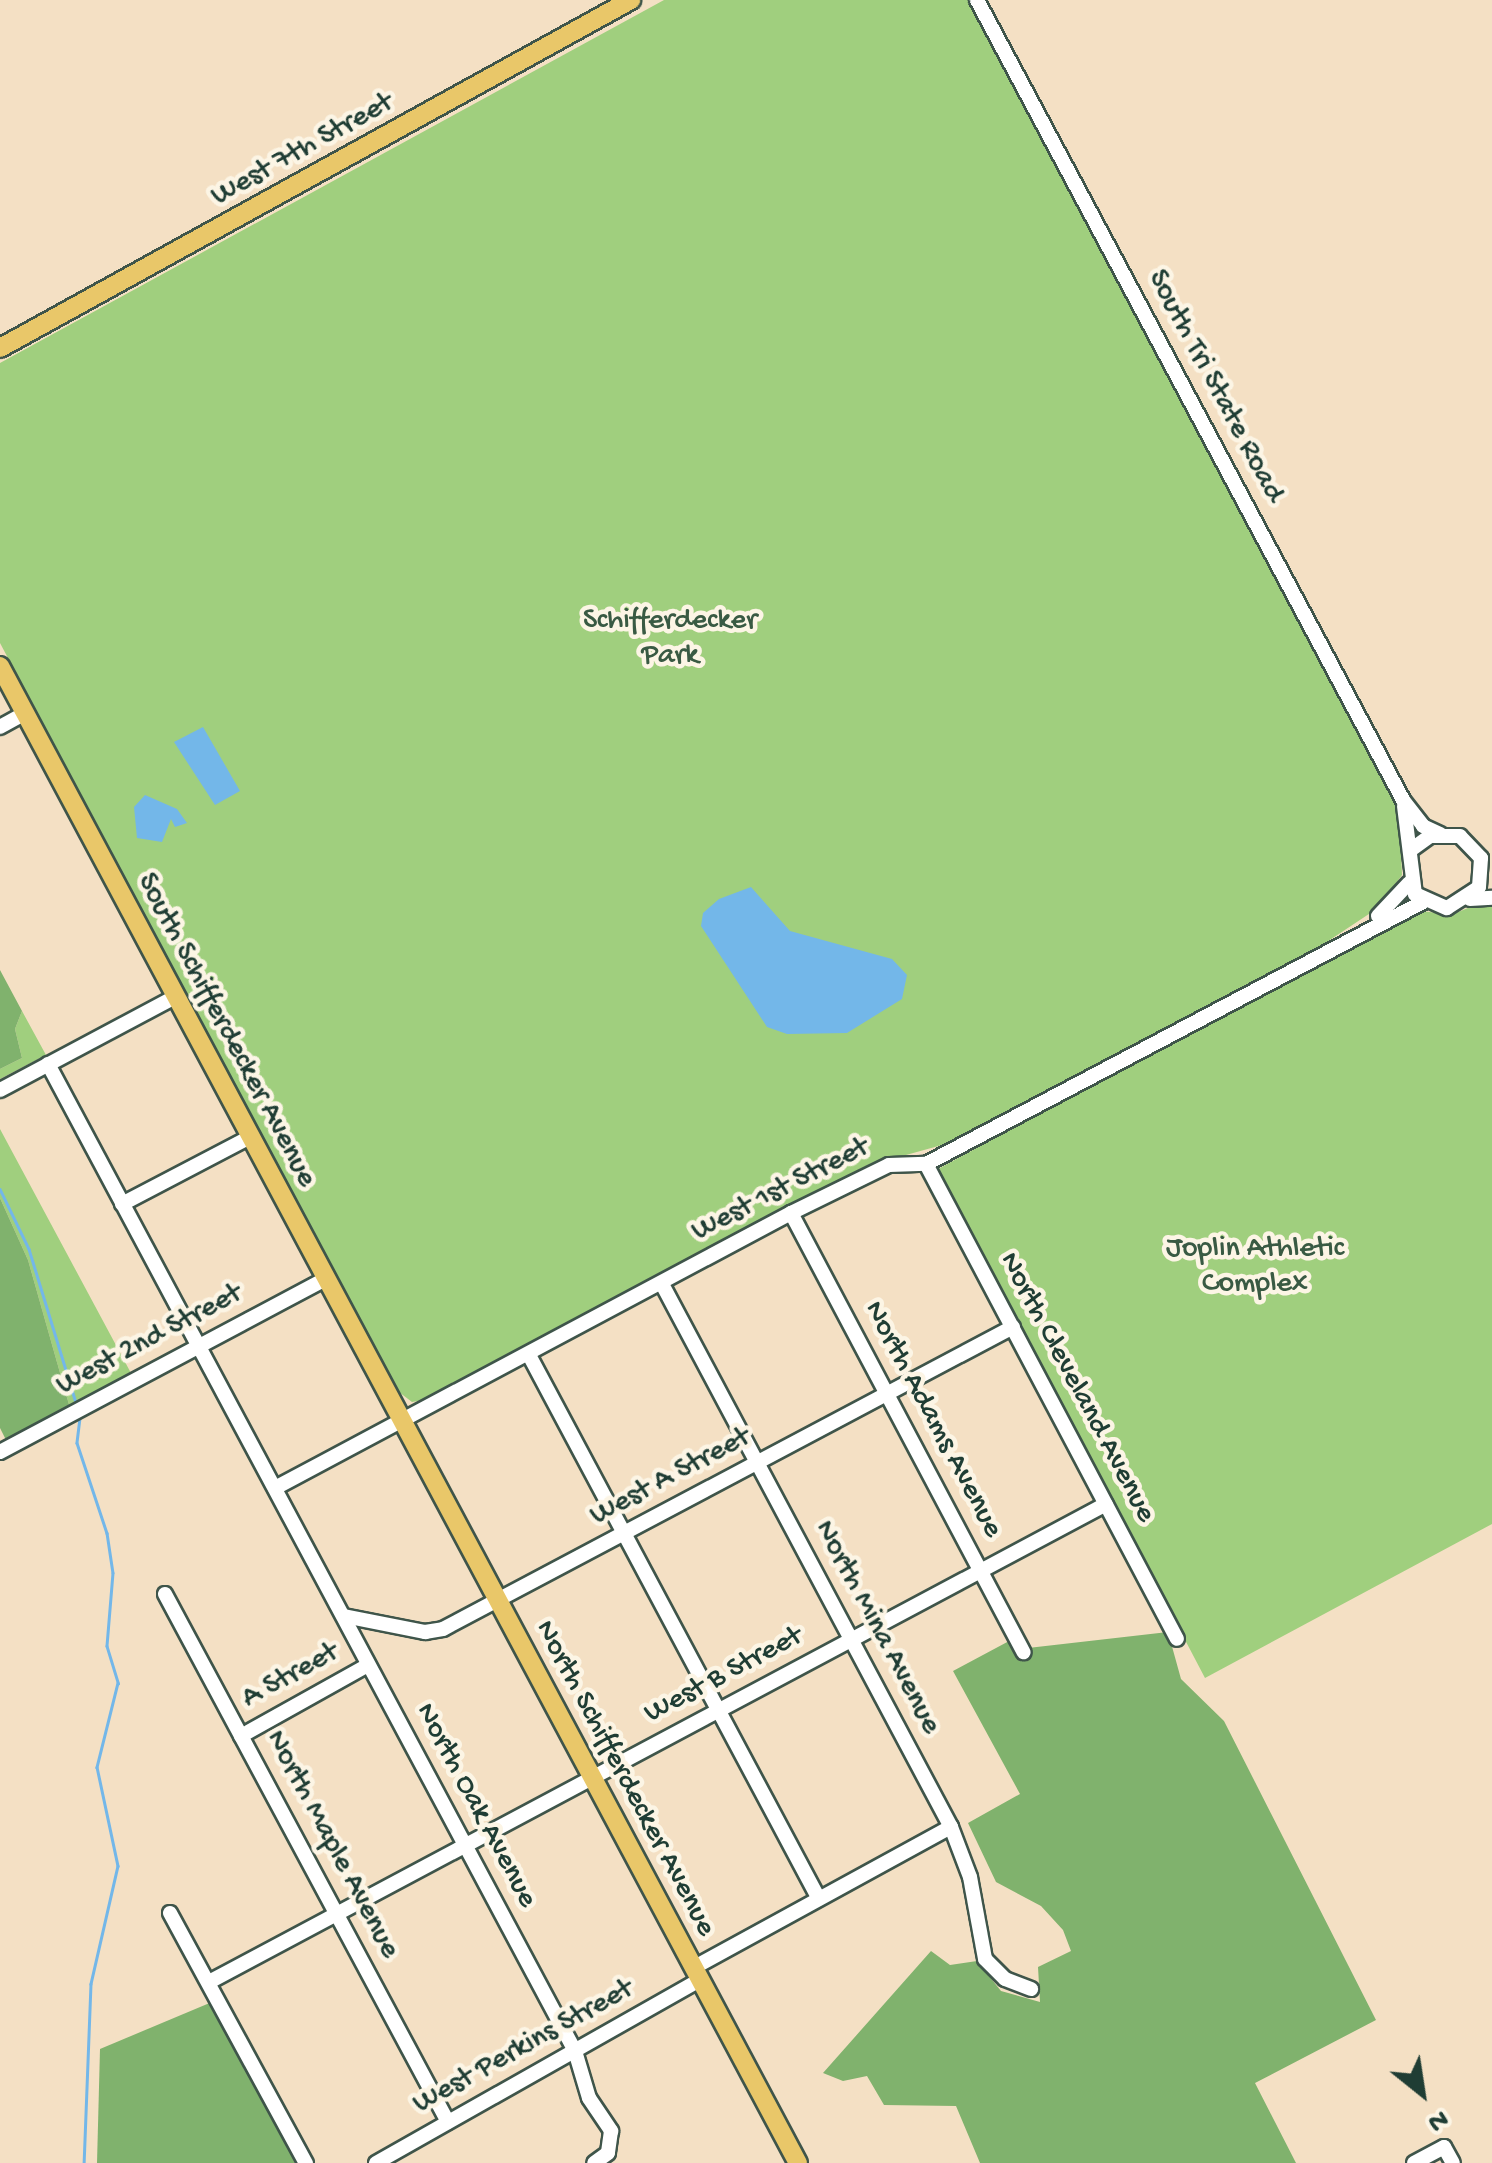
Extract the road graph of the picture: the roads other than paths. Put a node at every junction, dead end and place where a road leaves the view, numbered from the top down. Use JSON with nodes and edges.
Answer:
{"nodes":[{"id":1,"x":631,"y":0,"type":"edge"},
{"id":2,"x":976,"y":0,"type":"edge"},
{"id":3,"x":0,"y":348,"type":"edge"},
{"id":4,"x":0,"y":666,"type":"edge"},
{"id":5,"x":26,"y":713,"type":"junction"},
{"id":6,"x":0,"y":727,"type":"edge"},
{"id":7,"x":1402,"y":800,"type":"junction"},
{"id":8,"x":1440,"y":834,"type":"junction"},
{"id":9,"x":1411,"y":850,"type":"junction"},
{"id":10,"x":1488,"y":877,"type":"edge"},
{"id":11,"x":1409,"y":884,"type":"junction"},
{"id":12,"x":1492,"y":898,"type":"edge"},
{"id":13,"x":1470,"y":899,"type":"junction"},
{"id":14,"x":1423,"y":902,"type":"junction"},
{"id":15,"x":1367,"y":928,"type":"junction"},
{"id":16,"x":175,"y":997,"type":"junction"},
{"id":17,"x":48,"y":1064,"type":"junction"},
{"id":18,"x":0,"y":1090,"type":"edge"},
{"id":19,"x":250,"y":1137,"type":"junction"},
{"id":20,"x":926,"y":1164,"type":"junction"},
{"id":21,"x":122,"y":1204,"type":"junction"},
{"id":22,"x":791,"y":1214,"type":"junction"},
{"id":23,"x":325,"y":1279,"type":"junction"},
{"id":24,"x":662,"y":1284,"type":"junction"},
{"id":25,"x":1012,"y":1327,"type":"junction"},
{"id":26,"x":198,"y":1346,"type":"junction"},
{"id":27,"x":528,"y":1355,"type":"junction"},
{"id":28,"x":886,"y":1393,"type":"junction"},
{"id":29,"x":401,"y":1421,"type":"junction"},
{"id":30,"x":0,"y":1452,"type":"edge"},
{"id":31,"x":757,"y":1463,"type":"junction"},
{"id":32,"x":275,"y":1488,"type":"junction"},
{"id":33,"x":1106,"y":1504,"type":"junction"},
{"id":34,"x":624,"y":1534,"type":"junction"},
{"id":35,"x":981,"y":1571,"type":"junction"},
{"id":36,"x":165,"y":1594,"type":"dead end"},
{"id":37,"x":498,"y":1600,"type":"junction"},
{"id":38,"x":344,"y":1616,"type":"junction"},
{"id":39,"x":1177,"y":1638,"type":"dead end"},
{"id":40,"x":851,"y":1640,"type":"junction"},
{"id":41,"x":1023,"y":1652,"type":"dead end"},
{"id":42,"x":368,"y":1665,"type":"junction"},
{"id":43,"x":718,"y":1710,"type":"junction"},
{"id":44,"x":241,"y":1736,"type":"junction"},
{"id":45,"x":592,"y":1778,"type":"junction"},
{"id":46,"x":951,"y":1828,"type":"junction"},
{"id":47,"x":464,"y":1845,"type":"junction"},
{"id":48,"x":819,"y":1899,"type":"junction"},
{"id":49,"x":170,"y":1914,"type":"dead end"},
{"id":50,"x":336,"y":1914,"type":"junction"},
{"id":51,"x":697,"y":1974,"type":"junction"},
{"id":52,"x":209,"y":1982,"type":"junction"},
{"id":53,"x":1030,"y":1990,"type":"dead end"},
{"id":54,"x":575,"y":2051,"type":"junction"},
{"id":55,"x":448,"y":2122,"type":"junction"},
{"id":56,"x":306,"y":2163,"type":"edge"},
{"id":57,"x":376,"y":2163,"type":"edge"},
{"id":58,"x":594,"y":2163,"type":"edge"},
{"id":59,"x":798,"y":2163,"type":"edge"},
{"id":60,"x":1414,"y":2163,"type":"edge"},
{"id":61,"x":1453,"y":2163,"type":"edge"}],
"edges":[{"from":1,"to":3,"type":"main road","name":"West 7th Street"},
{"from":2,"to":7,"type":"street","name":"South Tri State Road"},
{"from":4,"to":5,"type":"main road","name":"South Schifferdecker Avenue"},
{"from":5,"to":6,"type":"street"},
{"from":5,"to":16,"type":"main road","name":"South Schifferdecker Avenue"},
{"from":7,"to":8,"type":"street","name":"South Tri State Road"},
{"from":7,"to":9,"type":"street","name":"South Tri State Road"},
{"from":8,"to":9,"type":"street"},
{"from":8,"to":10,"type":"street","name":"South Tri State Road"},
{"from":9,"to":11,"type":"street","name":"South Tri State Road"},
{"from":10,"to":13,"type":"street","name":"South Tri State Road"},
{"from":11,"to":14,"type":"street"},
{"from":11,"to":15,"type":"street","name":"West 1st Street"},
{"from":12,"to":13,"type":"street"},
{"from":13,"to":14,"type":"street"},
{"from":14,"to":15,"type":"street","name":"West 1st Street"},
{"from":15,"to":20,"type":"street","name":"West 1st Street"},
{"from":16,"to":17,"type":"street"},
{"from":16,"to":19,"type":"main road","name":"South Schifferdecker Avenue"},
{"from":17,"to":18,"type":"street"},
{"from":17,"to":21,"type":"street","name":"North Oak Avenue"},
{"from":19,"to":21,"type":"street"},
{"from":19,"to":23,"type":"main road","name":"South Schifferdecker Avenue"},
{"from":20,"to":22,"type":"street","name":"West 1st Street"},
{"from":20,"to":25,"type":"street","name":"North Cleveland Avenue"},
{"from":21,"to":26,"type":"street","name":"North Oak Avenue"},
{"from":22,"to":24,"type":"street","name":"West 1st Street"},
{"from":22,"to":28,"type":"street","name":"North Adams Avenue"},
{"from":23,"to":26,"type":"street","name":"West 2nd Street"},
{"from":23,"to":29,"type":"main road","name":"South Schifferdecker Avenue"},
{"from":24,"to":27,"type":"street","name":"West 1st Street"},
{"from":24,"to":31,"type":"street","name":"North Mina Avenue"},
{"from":25,"to":28,"type":"street","name":"West A Street"},
{"from":25,"to":33,"type":"street","name":"North Cleveland Avenue"},
{"from":26,"to":30,"type":"street","name":"West 2nd Street"},
{"from":26,"to":32,"type":"street","name":"North Oak Avenue"},
{"from":27,"to":29,"type":"street","name":"West 1st Street"},
{"from":27,"to":34,"type":"street"},
{"from":28,"to":31,"type":"street","name":"West A Street"},
{"from":28,"to":35,"type":"street","name":"North Adams Avenue"},
{"from":29,"to":32,"type":"street","name":"West 1st Street"},
{"from":29,"to":37,"type":"main road","name":"North Schifferdecker Avenue"},
{"from":31,"to":34,"type":"street","name":"West A Street"},
{"from":31,"to":40,"type":"street","name":"North Mina Avenue"},
{"from":32,"to":38,"type":"street","name":"North Oak Avenue"},
{"from":33,"to":35,"type":"street","name":"West B Street"},
{"from":33,"to":39,"type":"street","name":"North Cleveland Avenue"},
{"from":34,"to":37,"type":"street","name":"West A Street"},
{"from":34,"to":43,"type":"street"},
{"from":35,"to":40,"type":"street","name":"West B Street"},
{"from":35,"to":41,"type":"street","name":"North Adams Avenue"},
{"from":36,"to":44,"type":"street","name":"North Maple Avenue"},
{"from":37,"to":38,"type":"street","name":"West A Street"},
{"from":37,"to":45,"type":"main road","name":"North Schifferdecker Avenue"},
{"from":38,"to":42,"type":"street","name":"North Oak Avenue"},
{"from":40,"to":43,"type":"street","name":"West B Street"},
{"from":40,"to":46,"type":"street","name":"North Mina Avenue"},
{"from":42,"to":44,"type":"street","name":"A Street"},
{"from":42,"to":47,"type":"street","name":"North Oak Avenue"},
{"from":43,"to":45,"type":"street","name":"West B Street"},
{"from":43,"to":48,"type":"street"},
{"from":44,"to":50,"type":"street","name":"North Maple Avenue"},
{"from":45,"to":47,"type":"street","name":"West B Street"},
{"from":45,"to":51,"type":"main road","name":"North Schifferdecker Avenue"},
{"from":46,"to":48,"type":"street","name":"West Perkins Street"},
{"from":46,"to":53,"type":"street","name":"North Mina Avenue"},
{"from":47,"to":50,"type":"street","name":"West B Street"},
{"from":47,"to":54,"type":"street","name":"North Oak Avenue"},
{"from":48,"to":51,"type":"street","name":"West Perkins Street"},
{"from":49,"to":52,"type":"street"},
{"from":50,"to":52,"type":"street","name":"West B Street"},
{"from":50,"to":55,"type":"street","name":"North Maple Avenue"},
{"from":51,"to":54,"type":"street","name":"West Perkins Street"},
{"from":51,"to":59,"type":"main road","name":"North Schifferdecker Avenue"},
{"from":52,"to":56,"type":"street"},
{"from":54,"to":55,"type":"street","name":"West Perkins Street"},
{"from":54,"to":58,"type":"street","name":"North Oak Avenue"},
{"from":55,"to":57,"type":"street","name":"West Perkins Street"},
{"from":60,"to":61,"type":"street"}]}
